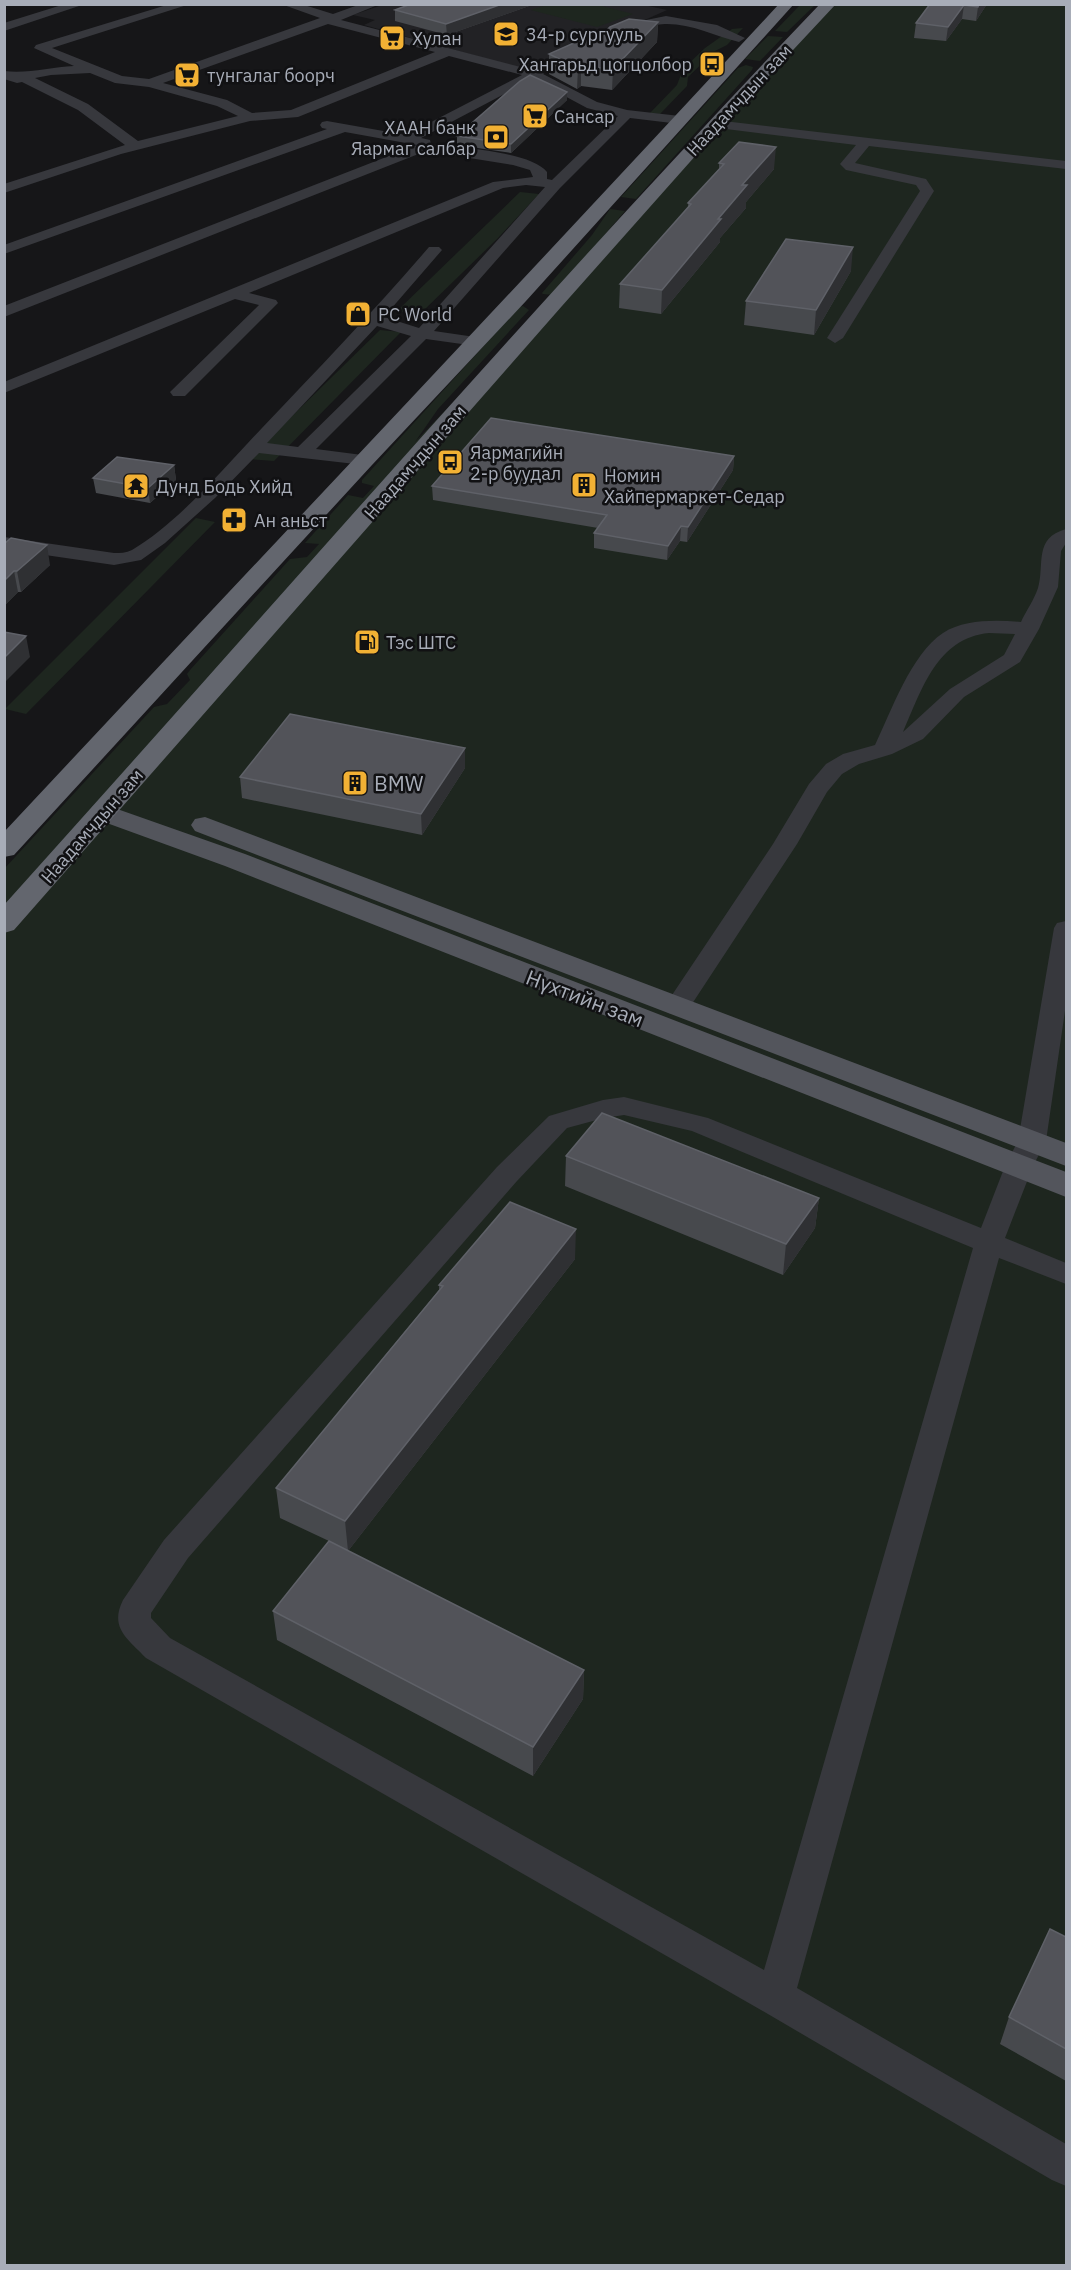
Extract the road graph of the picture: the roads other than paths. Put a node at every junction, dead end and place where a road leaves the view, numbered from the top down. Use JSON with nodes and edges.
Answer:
{"nodes":[{"id":1,"x":79,"y":4,"type":"edge"},
{"id":2,"x":184,"y":4,"type":"edge"},
{"id":3,"x":287,"y":4,"type":"edge"},
{"id":4,"x":374,"y":4,"type":"edge"},
{"id":5,"x":787,"y":4,"type":"edge"},
{"id":6,"x":829,"y":4,"type":"edge"},
{"id":7,"x":330,"y":19,"type":"junction"},
{"id":8,"x":4,"y":27,"type":"edge"},
{"id":9,"x":762,"y":31,"type":"junction"},
{"id":10,"x":800,"y":35,"type":"junction"},
{"id":11,"x":610,"y":38,"type":"edge"},
{"id":12,"x":739,"y":38,"type":"dead end"},
{"id":13,"x":448,"y":51,"type":"junction"},
{"id":14,"x":88,"y":52,"type":"dead end"},
{"id":15,"x":66,"y":59,"type":"junction"},
{"id":16,"x":732,"y":63,"type":"junction"},
{"id":17,"x":549,"y":66,"type":"dead end"},
{"id":18,"x":770,"y":67,"type":"junction"},
{"id":19,"x":91,"y":69,"type":"junction"},
{"id":20,"x":532,"y":74,"type":"junction"},
{"id":21,"x":4,"y":75,"type":"edge"},
{"id":22,"x":22,"y":77,"type":"junction"},
{"id":23,"x":4,"y":83,"type":"edge"},
{"id":24,"x":150,"y":83,"type":"junction"},
{"id":25,"x":293,"y":114,"type":"junction"},
{"id":26,"x":627,"y":114,"type":"junction"},
{"id":27,"x":250,"y":117,"type":"junction"},
{"id":28,"x":680,"y":120,"type":"junction"},
{"id":29,"x":715,"y":124,"type":"junction"},
{"id":30,"x":343,"y":128,"type":"junction"},
{"id":31,"x":408,"y":139,"type":"junction"},
{"id":32,"x":865,"y":142,"type":"junction"},
{"id":33,"x":135,"y":146,"type":"junction"},
{"id":34,"x":425,"y":147,"type":"junction"},
{"id":35,"x":1066,"y":165,"type":"edge"},
{"id":36,"x":548,"y":182,"type":"junction"},
{"id":37,"x":4,"y":189,"type":"edge"},
{"id":38,"x":4,"y":250,"type":"edge"},
{"id":39,"x":434,"y":250,"type":"dead end"},
{"id":40,"x":231,"y":293,"type":"junction"},
{"id":41,"x":519,"y":297,"type":"junction"},
{"id":42,"x":555,"y":302,"type":"junction"},
{"id":43,"x":4,"y":312,"type":"edge"},
{"id":44,"x":376,"y":320,"type":"junction"},
{"id":45,"x":422,"y":334,"type":"junction"},
{"id":46,"x":835,"y":338,"type":"dead end"},
{"id":47,"x":476,"y":341,"type":"junction"},
{"id":48,"x":4,"y":388,"type":"edge"},
{"id":49,"x":179,"y":392,"type":"dead end"},
{"id":50,"x":254,"y":447,"type":"junction"},
{"id":51,"x":303,"y":452,"type":"junction"},
{"id":52,"x":364,"y":460,"type":"junction"},
{"id":53,"x":343,"y":482,"type":"junction"},
{"id":54,"x":391,"y":490,"type":"junction"},
{"id":55,"x":1066,"y":535,"type":"edge"},
{"id":56,"x":4,"y":543,"type":"edge"},
{"id":57,"x":279,"y":552,"type":"junction"},
{"id":58,"x":330,"y":558,"type":"junction"},
{"id":59,"x":1029,"y":628,"type":"junction"},
{"id":60,"x":155,"y":687,"type":"junction"},
{"id":61,"x":206,"y":696,"type":"junction"},
{"id":62,"x":884,"y":749,"type":"junction"},
{"id":63,"x":111,"y":803,"type":"junction"},
{"id":64,"x":4,"y":849,"type":"edge"},
{"id":65,"x":4,"y":924,"type":"edge"},
{"id":66,"x":1066,"y":928,"type":"edge"},
{"id":67,"x":677,"y":1007,"type":"junction"},
{"id":68,"x":1025,"y":1154,"type":"junction"},
{"id":69,"x":1066,"y":1155,"type":"edge"},
{"id":70,"x":1066,"y":1185,"type":"edge"},
{"id":71,"x":989,"y":1243,"type":"junction"},
{"id":72,"x":1066,"y":1274,"type":"edge"},
{"id":73,"x":775,"y":1997,"type":"junction"},
{"id":74,"x":1066,"y":2166,"type":"edge"}],
"edges":[{"from":1,"to":8,"type":"street"},
{"from":2,"to":15,"type":"street"},
{"from":3,"to":7,"type":"street"},
{"from":4,"to":7,"type":"street"},
{"from":5,"to":9,"type":"highway","name":"Наадамчдын зам"},
{"from":6,"to":10,"type":"highway","name":"Наадамчдын зам"},
{"from":7,"to":13,"type":"street"},
{"from":7,"to":24,"type":"street"},
{"from":9,"to":10,"type":"highway"},
{"from":9,"to":16,"type":"highway","name":"Наадамчдын зам"},
{"from":10,"to":18,"type":"highway","name":"Наадамчдын зам"},
{"from":11,"to":12,"type":"street"},
{"from":13,"to":20,"type":"street"},
{"from":13,"to":25,"type":"street"},
{"from":14,"to":15,"type":"street"},
{"from":15,"to":19,"type":"street"},
{"from":16,"to":18,"type":"highway"},
{"from":16,"to":28,"type":"highway","name":"Наадамчдын зам"},
{"from":17,"to":20,"type":"street"},
{"from":18,"to":29,"type":"highway","name":"Наадамчдын зам"},
{"from":19,"to":22,"type":"street"},
{"from":19,"to":24,"type":"street"},
{"from":20,"to":26,"type":"street"},
{"from":20,"to":31,"type":"street"},
{"from":21,"to":22,"type":"street"},
{"from":22,"to":23,"type":"street"},
{"from":22,"to":33,"type":"street"},
{"from":24,"to":27,"type":"street"},
{"from":25,"to":27,"type":"street"},
{"from":25,"to":30,"type":"street"},
{"from":26,"to":28,"type":"street"},
{"from":26,"to":36,"type":"street"},
{"from":27,"to":33,"type":"street"},
{"from":28,"to":41,"type":"highway","name":"Наадамчдын зам"},
{"from":29,"to":32,"type":"street"},
{"from":29,"to":42,"type":"highway","name":"Наадамчдын зам"},
{"from":30,"to":31,"type":"street"},
{"from":30,"to":38,"type":"street"},
{"from":31,"to":34,"type":"street"},
{"from":32,"to":35,"type":"street"},
{"from":32,"to":46,"type":"street"},
{"from":33,"to":37,"type":"street"},
{"from":34,"to":36,"type":"street"},
{"from":34,"to":43,"type":"street"},
{"from":36,"to":40,"type":"street"},
{"from":36,"to":45,"type":"street"},
{"from":39,"to":44,"type":"street"},
{"from":40,"to":48,"type":"street"},
{"from":40,"to":49,"type":"street"},
{"from":41,"to":42,"type":"highway"},
{"from":41,"to":47,"type":"highway","name":"Наадамчдын зам"},
{"from":42,"to":54,"type":"highway","name":"Наадамчдын зам"},
{"from":44,"to":45,"type":"street"},
{"from":44,"to":50,"type":"street"},
{"from":45,"to":47,"type":"street"},
{"from":45,"to":51,"type":"street"},
{"from":47,"to":52,"type":"highway","name":"Наадамчдын зам"},
{"from":50,"to":51,"type":"street"},
{"from":50,"to":56,"type":"street"},
{"from":51,"to":52,"type":"street"},
{"from":52,"to":53,"type":"highway","name":"Наадамчдын зам"},
{"from":53,"to":54,"type":"highway"},
{"from":53,"to":57,"type":"highway","name":"Наадамчдын зам"},
{"from":54,"to":58,"type":"highway","name":"Наадамчдын зам"},
{"from":55,"to":59,"type":"street"},
{"from":57,"to":58,"type":"highway"},
{"from":57,"to":60,"type":"highway","name":"Наадамчдын зам"},
{"from":58,"to":61,"type":"highway","name":"Наадамчдын зам"},
{"from":59,"to":62,"type":"street"},
{"from":59,"to":62,"type":"street"},
{"from":60,"to":61,"type":"highway"},
{"from":60,"to":64,"type":"highway","name":"Наадамчдын зам"},
{"from":61,"to":63,"type":"highway","name":"Наадамчдын зам"},
{"from":62,"to":67,"type":"street"},
{"from":63,"to":65,"type":"highway","name":"Наадамчдын зам"},
{"from":63,"to":67,"type":"main road","name":"Нүхтийн зам"},
{"from":63,"to":68,"type":"main road","name":"Нүхтийн зам"},
{"from":66,"to":68,"type":"street"},
{"from":67,"to":68,"type":"main road","name":"Нүхтийн зам"},
{"from":68,"to":69,"type":"main road","name":"Нүхтийн зам"},
{"from":68,"to":70,"type":"main road","name":"Нүхтийн зам"},
{"from":68,"to":71,"type":"street"},
{"from":71,"to":72,"type":"street"},
{"from":71,"to":73,"type":"street"},
{"from":71,"to":73,"type":"street"},
{"from":73,"to":74,"type":"street"}]}
